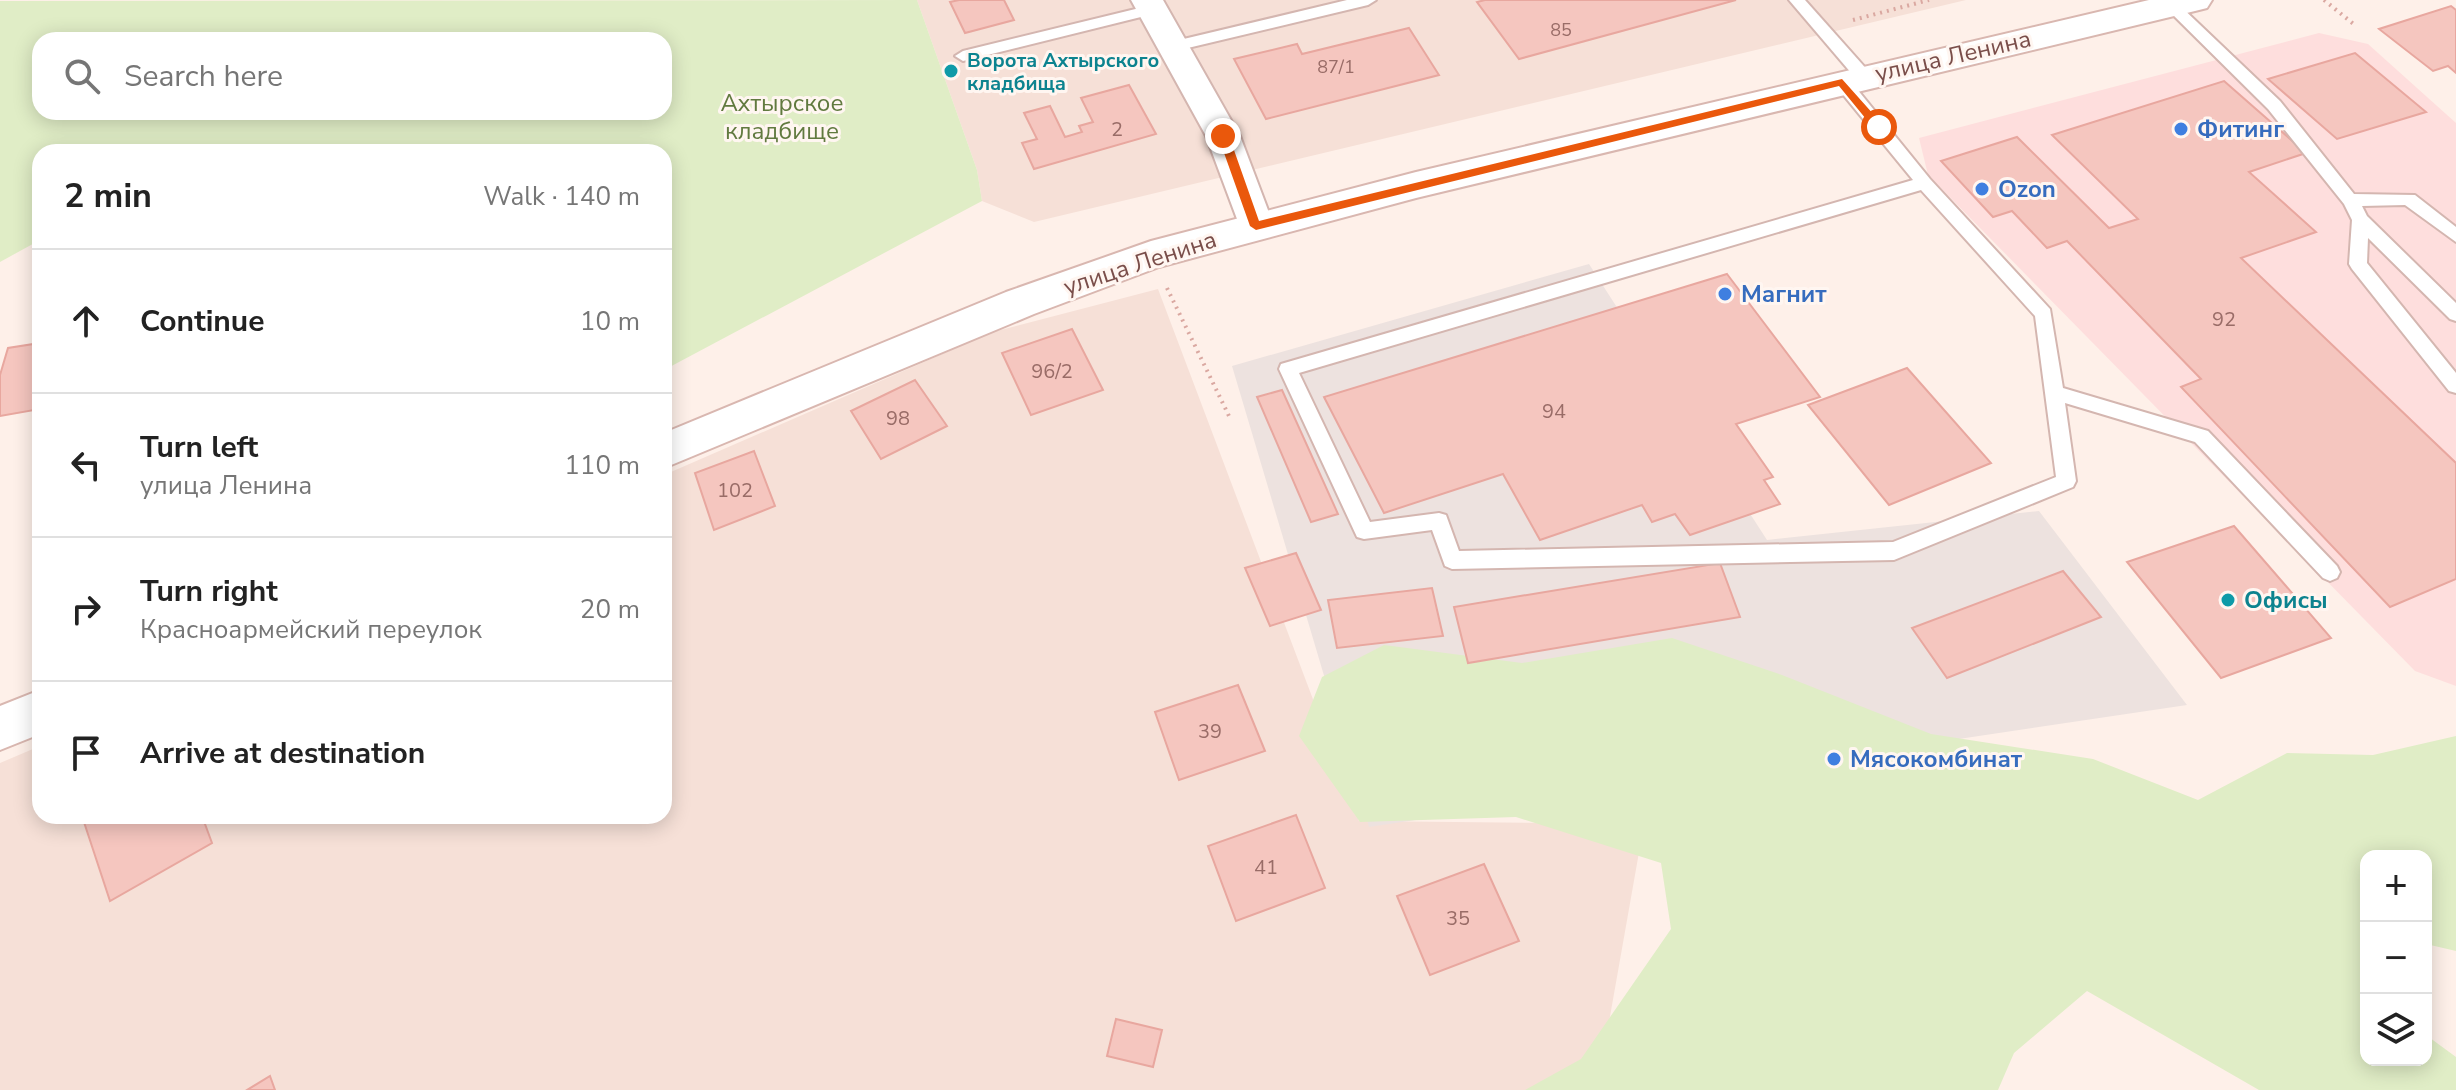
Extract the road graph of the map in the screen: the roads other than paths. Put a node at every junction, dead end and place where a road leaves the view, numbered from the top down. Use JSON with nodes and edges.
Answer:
{"nodes":[{"id":1,"x":1368,"y":0,"type":"edge"},
{"id":2,"x":1797,"y":0,"type":"edge"},
{"id":3,"x":2183,"y":2,"type":"edge"},
{"id":4,"x":1149,"y":5,"type":"edge"},
{"id":5,"x":1171,"y":47,"type":"junction"},
{"id":6,"x":963,"y":56,"type":"dead end"},
{"id":7,"x":1853,"y":80,"type":"junction"},
{"id":8,"x":1924,"y":183,"type":"junction"},
{"id":9,"x":2350,"y":200,"type":"junction"},
{"id":10,"x":2361,"y":220,"type":"junction"},
{"id":11,"x":1256,"y":226,"type":"junction"},
{"id":12,"x":2456,"y":236,"type":"edge"},
{"id":13,"x":2456,"y":314,"type":"edge"},
{"id":14,"x":2456,"y":386,"type":"edge"},
{"id":15,"x":2052,"y":392,"type":"junction"},
{"id":16,"x":672,"y":448,"type":"edge"},
{"id":17,"x":2330,"y":572,"type":"dead end"},
{"id":18,"x":32,"y":715,"type":"edge"},
{"id":19,"x":0,"y":728,"type":"edge"}],
"edges":[{"from":1,"to":5,"type":"lane"},
{"from":2,"to":7,"type":"lane"},
{"from":3,"to":7,"type":"main road","name":"улица Ленина"},
{"from":3,"to":9,"type":"lane"},
{"from":4,"to":5,"type":"street"},
{"from":4,"to":6,"type":"lane"},
{"from":5,"to":11,"type":"street"},
{"from":7,"to":8,"type":"lane"},
{"from":7,"to":11,"type":"main road","name":"улица Ленина"},
{"from":8,"to":15,"type":"lane"},
{"from":8,"to":15,"type":"lane"},
{"from":9,"to":10,"type":"lane"},
{"from":9,"to":12,"type":"lane"},
{"from":10,"to":13,"type":"lane"},
{"from":10,"to":14,"type":"lane"},
{"from":11,"to":16,"type":"main road","name":"улица Ленина"},
{"from":15,"to":17,"type":"lane"},
{"from":18,"to":19,"type":"main road"}]}
